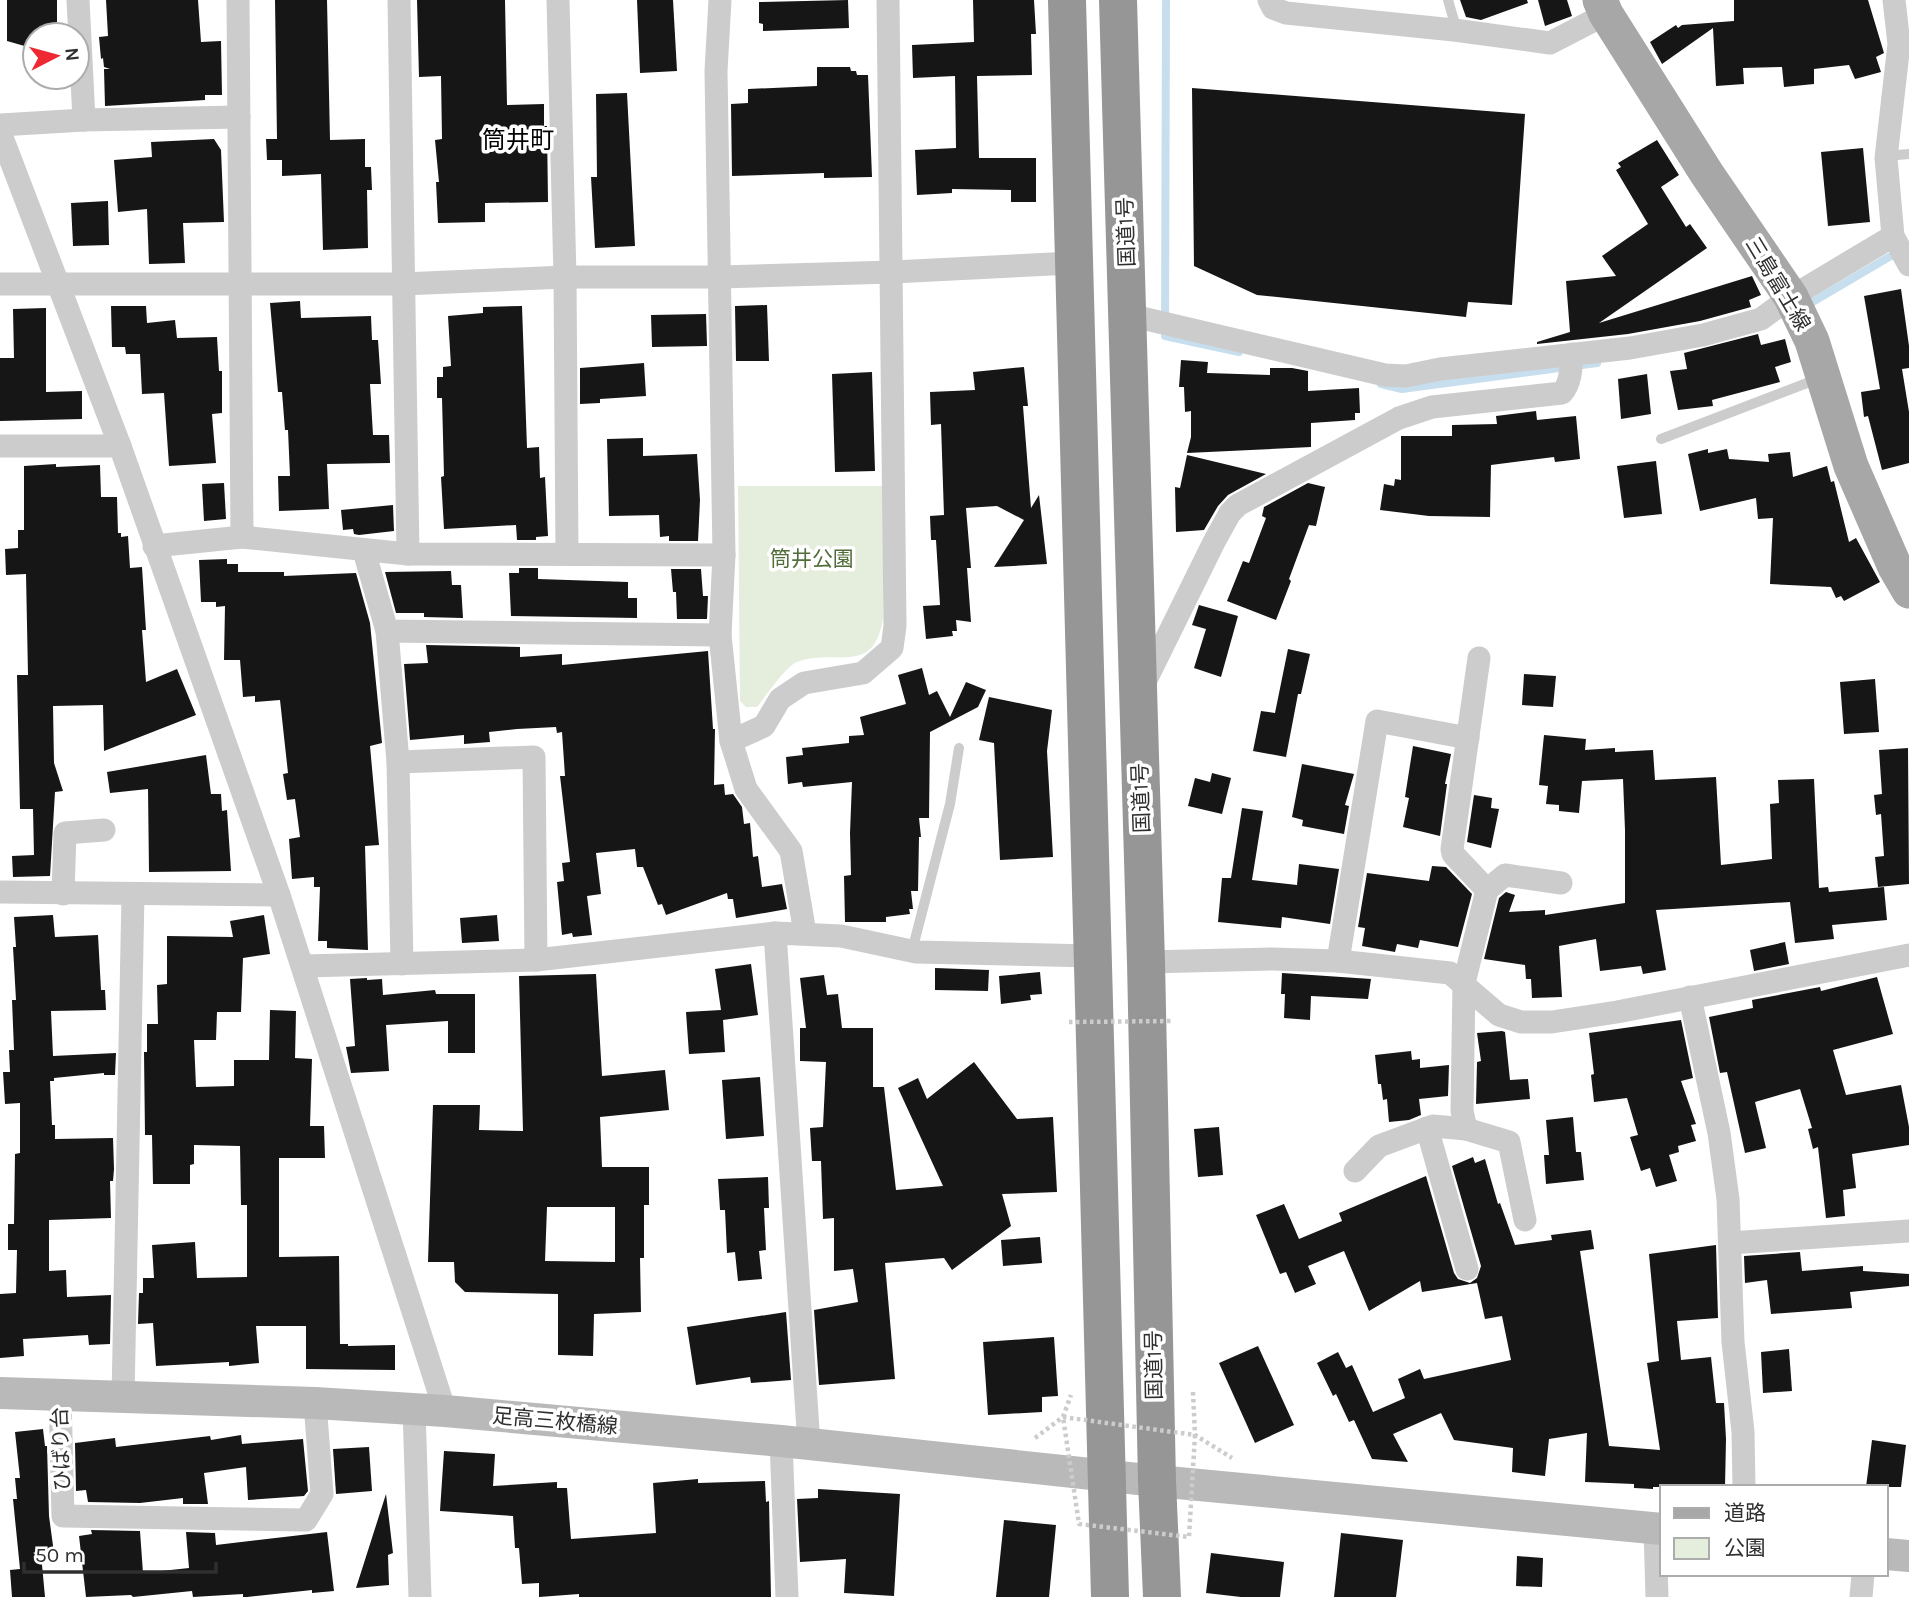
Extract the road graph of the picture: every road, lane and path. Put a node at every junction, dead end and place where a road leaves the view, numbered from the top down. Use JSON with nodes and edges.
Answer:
{"nodes":[{"id":1,"x":78,"y":0,"type":"edge"},
{"id":2,"x":238,"y":0,"type":"edge"},
{"id":3,"x":399,"y":0,"type":"edge"},
{"id":4,"x":558,"y":0,"type":"edge"},
{"id":5,"x":720,"y":0,"type":"edge"},
{"id":6,"x":888,"y":0,"type":"edge"},
{"id":7,"x":1067,"y":0,"type":"edge"},
{"id":8,"x":1118,"y":0,"type":"edge"},
{"id":9,"x":1269,"y":0,"type":"edge"},
{"id":10,"x":1448,"y":0,"type":"edge"},
{"id":11,"x":1894,"y":0,"type":"edge"},
{"id":12,"x":1603,"y":7,"type":"edge"},
{"id":13,"x":1457,"y":31,"type":"junction"},
{"id":14,"x":1904,"y":45,"type":"edge"},
{"id":15,"x":239,"y":117,"type":"junction"},
{"id":16,"x":83,"y":120,"type":"junction"},
{"id":17,"x":0,"y":125,"type":"edge"},
{"id":18,"x":0,"y":132,"type":"edge"},
{"id":19,"x":1909,"y":154,"type":"edge"},
{"id":20,"x":1886,"y":156,"type":"junction"},
{"id":21,"x":1893,"y":236,"type":"junction"},
{"id":22,"x":1072,"y":262,"type":"junction"},
{"id":23,"x":1909,"y":265,"type":"edge"},
{"id":24,"x":892,"y":272,"type":"junction"},
{"id":25,"x":565,"y":277,"type":"junction"},
{"id":26,"x":720,"y":277,"type":"junction"},
{"id":27,"x":240,"y":283,"type":"junction"},
{"id":28,"x":0,"y":284,"type":"edge"},
{"id":29,"x":58,"y":284,"type":"junction"},
{"id":30,"x":403,"y":284,"type":"junction"},
{"id":31,"x":1791,"y":296,"type":"junction"},
{"id":32,"x":1129,"y":315,"type":"junction"},
{"id":33,"x":1572,"y":354,"type":"junction"},
{"id":34,"x":1822,"y":377,"type":"junction"},
{"id":35,"x":1661,"y":439,"type":"dead end"},
{"id":36,"x":0,"y":446,"type":"edge"},
{"id":37,"x":120,"y":446,"type":"junction"},
{"id":38,"x":242,"y":537,"type":"junction"},
{"id":39,"x":154,"y":546,"type":"junction"},
{"id":40,"x":365,"y":551,"type":"junction"},
{"id":41,"x":408,"y":554,"type":"junction"},
{"id":42,"x":567,"y":554,"type":"junction"},
{"id":43,"x":724,"y":555,"type":"junction"},
{"id":44,"x":1909,"y":591,"type":"edge"},
{"id":45,"x":387,"y":631,"type":"junction"},
{"id":46,"x":720,"y":635,"type":"junction"},
{"id":47,"x":1479,"y":658,"type":"dead end"},
{"id":48,"x":1137,"y":697,"type":"junction"},
{"id":49,"x":1468,"y":738,"type":"junction"},
{"id":50,"x":731,"y":741,"type":"junction"},
{"id":51,"x":959,"y":748,"type":"dead end"},
{"id":52,"x":398,"y":762,"type":"junction"},
{"id":53,"x":104,"y":830,"type":"dead end"},
{"id":54,"x":1561,"y":883,"type":"dead end"},
{"id":55,"x":1487,"y":890,"type":"junction"},
{"id":56,"x":0,"y":892,"type":"edge"},
{"id":57,"x":63,"y":894,"type":"junction"},
{"id":58,"x":134,"y":894,"type":"junction"},
{"id":59,"x":279,"y":895,"type":"junction"},
{"id":60,"x":775,"y":933,"type":"junction"},
{"id":61,"x":806,"y":933,"type":"junction"},
{"id":62,"x":912,"y":951,"type":"junction"},
{"id":63,"x":1909,"y":955,"type":"edge"},
{"id":64,"x":1092,"y":956,"type":"junction"},
{"id":65,"x":536,"y":960,"type":"junction"},
{"id":66,"x":1146,"y":961,"type":"junction"},
{"id":67,"x":1338,"y":961,"type":"junction"},
{"id":68,"x":402,"y":964,"type":"junction"},
{"id":69,"x":304,"y":966,"type":"junction"},
{"id":70,"x":1464,"y":983,"type":"junction"},
{"id":71,"x":1690,"y":997,"type":"junction"},
{"id":72,"x":1069,"y":1021,"type":"dead end"},
{"id":73,"x":1174,"y":1021,"type":"dead end"},
{"id":74,"x":1427,"y":1128,"type":"junction"},
{"id":75,"x":1466,"y":1129,"type":"junction"},
{"id":76,"x":1355,"y":1171,"type":"dead end"},
{"id":77,"x":1525,"y":1220,"type":"dead end"},
{"id":78,"x":1909,"y":1231,"type":"edge"},
{"id":79,"x":1730,"y":1243,"type":"junction"},
{"id":80,"x":1467,"y":1269,"type":"dead end"},
{"id":81,"x":1193,"y":1392,"type":"dead end"},
{"id":82,"x":0,"y":1393,"type":"edge"},
{"id":83,"x":1072,"y":1393,"type":"dead end"},
{"id":84,"x":60,"y":1396,"type":"junction"},
{"id":85,"x":123,"y":1398,"type":"junction"},
{"id":86,"x":315,"y":1403,"type":"junction"},
{"id":87,"x":414,"y":1409,"type":"junction"},
{"id":88,"x":445,"y":1411,"type":"junction"},
{"id":89,"x":1063,"y":1417,"type":"junction"},
{"id":90,"x":1195,"y":1435,"type":"junction"},
{"id":91,"x":1035,"y":1438,"type":"dead end"},
{"id":92,"x":795,"y":1443,"type":"junction"},
{"id":93,"x":1232,"y":1458,"type":"dead end"},
{"id":94,"x":1108,"y":1474,"type":"junction"},
{"id":95,"x":1157,"y":1480,"type":"junction"},
{"id":96,"x":1744,"y":1485,"type":"edge"},
{"id":97,"x":1659,"y":1528,"type":"edge"},
{"id":98,"x":1888,"y":1554,"type":"edge"},
{"id":99,"x":1909,"y":1556,"type":"edge"},
{"id":100,"x":1863,"y":1576,"type":"edge"},
{"id":101,"x":419,"y":1597,"type":"edge"},
{"id":102,"x":787,"y":1597,"type":"edge"},
{"id":103,"x":1110,"y":1597,"type":"edge"},
{"id":104,"x":1162,"y":1597,"type":"edge"},
{"id":105,"x":1657,"y":1597,"type":"edge"},
{"id":106,"x":1861,"y":1597,"type":"edge"}],
"edges":[{"from":1,"to":16,"type":"street"},
{"from":2,"to":15,"type":"street"},
{"from":3,"to":30,"type":"street"},
{"from":4,"to":25,"type":"street"},
{"from":5,"to":26,"type":"street"},
{"from":6,"to":24,"type":"street"},
{"from":7,"to":22,"type":"highway"},
{"from":8,"to":32,"type":"highway","name":"国道1号"},
{"from":9,"to":13,"type":"street"},
{"from":10,"to":13,"type":"lane"},
{"from":11,"to":14,"type":"street"},
{"from":12,"to":13,"type":"street"},
{"from":12,"to":31,"type":"main road","name":"三島富士線"},
{"from":14,"to":20,"type":"street"},
{"from":15,"to":16,"type":"street"},
{"from":15,"to":27,"type":"street"},
{"from":16,"to":17,"type":"street"},
{"from":18,"to":29,"type":"street"},
{"from":19,"to":20,"type":"lane"},
{"from":20,"to":21,"type":"street"},
{"from":21,"to":23,"type":"street"},
{"from":21,"to":31,"type":"street"},
{"from":22,"to":24,"type":"street"},
{"from":22,"to":64,"type":"highway"},
{"from":24,"to":26,"type":"street"},
{"from":24,"to":50,"type":"street"},
{"from":25,"to":26,"type":"street"},
{"from":25,"to":30,"type":"street"},
{"from":25,"to":42,"type":"street"},
{"from":26,"to":43,"type":"street"},
{"from":27,"to":29,"type":"street"},
{"from":27,"to":30,"type":"street"},
{"from":27,"to":38,"type":"street"},
{"from":28,"to":29,"type":"street"},
{"from":29,"to":37,"type":"street"},
{"from":30,"to":41,"type":"street"},
{"from":31,"to":33,"type":"street"},
{"from":31,"to":34,"type":"main road","name":"三島富士線"},
{"from":32,"to":33,"type":"street"},
{"from":32,"to":48,"type":"highway","name":"国道1号"},
{"from":33,"to":48,"type":"street"},
{"from":34,"to":35,"type":"lane"},
{"from":34,"to":44,"type":"main road","name":"三島富士線"},
{"from":36,"to":37,"type":"street"},
{"from":37,"to":39,"type":"street"},
{"from":38,"to":39,"type":"street"},
{"from":38,"to":40,"type":"street"},
{"from":39,"to":59,"type":"street"},
{"from":40,"to":41,"type":"street"},
{"from":40,"to":45,"type":"street"},
{"from":41,"to":42,"type":"street"},
{"from":42,"to":43,"type":"street"},
{"from":43,"to":46,"type":"street"},
{"from":45,"to":46,"type":"street"},
{"from":45,"to":52,"type":"street"},
{"from":46,"to":50,"type":"street"},
{"from":47,"to":49,"type":"street"},
{"from":48,"to":66,"type":"highway","name":"国道1号"},
{"from":49,"to":55,"type":"street"},
{"from":49,"to":67,"type":"street"},
{"from":50,"to":61,"type":"street"},
{"from":51,"to":62,"type":"lane"},
{"from":52,"to":65,"type":"street"},
{"from":52,"to":68,"type":"street"},
{"from":53,"to":57,"type":"street"},
{"from":54,"to":55,"type":"street"},
{"from":55,"to":70,"type":"street"},
{"from":56,"to":57,"type":"street"},
{"from":57,"to":58,"type":"street"},
{"from":58,"to":59,"type":"street"},
{"from":58,"to":85,"type":"street"},
{"from":59,"to":69,"type":"street"},
{"from":60,"to":61,"type":"street"},
{"from":60,"to":65,"type":"street"},
{"from":60,"to":92,"type":"street"},
{"from":61,"to":62,"type":"street"},
{"from":62,"to":64,"type":"street"},
{"from":63,"to":71,"type":"street"},
{"from":64,"to":94,"type":"highway"},
{"from":65,"to":68,"type":"street"},
{"from":66,"to":67,"type":"street"},
{"from":66,"to":95,"type":"highway","name":"国道1号"},
{"from":67,"to":70,"type":"street"},
{"from":68,"to":69,"type":"street"},
{"from":69,"to":88,"type":"street"},
{"from":70,"to":71,"type":"street"},
{"from":70,"to":75,"type":"street"},
{"from":71,"to":79,"type":"street"},
{"from":72,"to":73,"type":"path","bridge":true},
{"from":74,"to":75,"type":"street"},
{"from":74,"to":76,"type":"street"},
{"from":74,"to":80,"type":"street"},
{"from":75,"to":77,"type":"street"},
{"from":78,"to":79,"type":"street"},
{"from":79,"to":96,"type":"street"},
{"from":81,"to":90,"type":"path"},
{"from":82,"to":84,"type":"main road","name":"足高三枚橋線"},
{"from":83,"to":89,"type":"path"},
{"from":84,"to":85,"type":"main road","name":"足高三枚橋線"},
{"from":84,"to":86,"type":"street","name":"ひばり台"},
{"from":85,"to":86,"type":"main road","name":"足高三枚橋線"},
{"from":86,"to":87,"type":"main road","name":"足高三枚橋線"},
{"from":87,"to":88,"type":"main road","name":"足高三枚橋線"},
{"from":87,"to":101,"type":"street"},
{"from":88,"to":92,"type":"main road","name":"足高三枚橋線"},
{"from":89,"to":90,"type":"path","bridge":true},
{"from":89,"to":90,"type":"path","bridge":true},
{"from":89,"to":91,"type":"path"},
{"from":90,"to":93,"type":"path"},
{"from":92,"to":94,"type":"main road","name":"足高三枚橋線"},
{"from":92,"to":102,"type":"street"},
{"from":94,"to":95,"type":"main road","name":"足高三枚橋線"},
{"from":94,"to":103,"type":"highway"},
{"from":95,"to":97,"type":"main road","name":"足高三枚橋線"},
{"from":95,"to":104,"type":"highway","name":"国道1号"},
{"from":97,"to":105,"type":"street"},
{"from":98,"to":99,"type":"main road"},
{"from":100,"to":106,"type":"street"}]}
